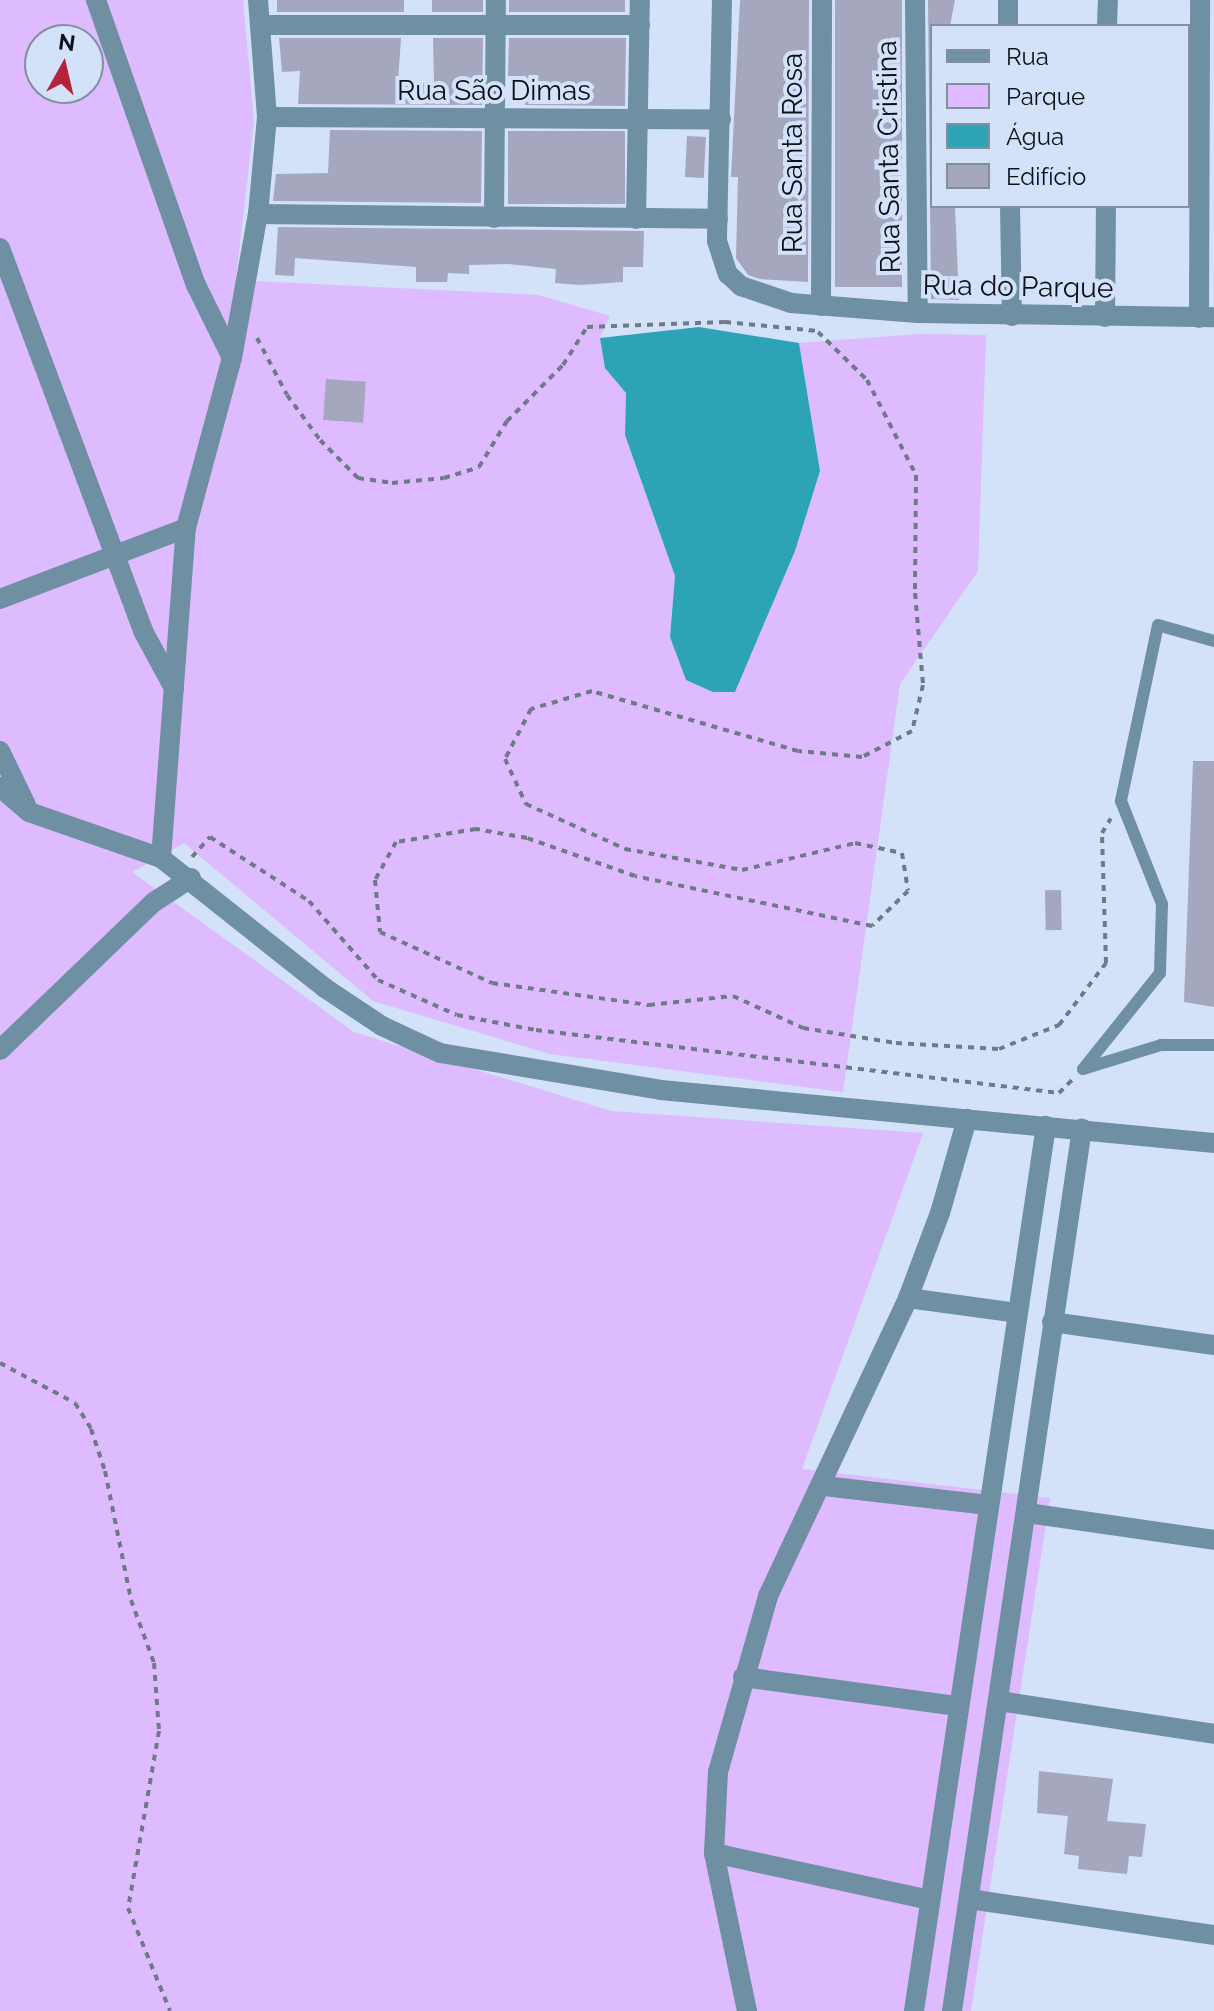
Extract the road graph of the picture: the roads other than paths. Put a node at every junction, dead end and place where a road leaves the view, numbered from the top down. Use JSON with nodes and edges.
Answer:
{"nodes":[{"id":1,"x":96,"y":0,"type":"edge"},
{"id":2,"x":258,"y":0,"type":"edge"},
{"id":3,"x":496,"y":0,"type":"edge"},
{"id":4,"x":640,"y":0,"type":"edge"},
{"id":5,"x":722,"y":0,"type":"edge"},
{"id":6,"x":822,"y":0,"type":"edge"},
{"id":7,"x":915,"y":0,"type":"edge"},
{"id":8,"x":1008,"y":0,"type":"edge"},
{"id":9,"x":1108,"y":0,"type":"edge"},
{"id":10,"x":1200,"y":0,"type":"edge"},
{"id":11,"x":1008,"y":24,"type":"edge"},
{"id":12,"x":1107,"y":24,"type":"edge"},
{"id":13,"x":261,"y":25,"type":"junction"},
{"id":14,"x":640,"y":25,"type":"junction"},
{"id":15,"x":496,"y":28,"type":"junction"},
{"id":16,"x":267,"y":117,"type":"junction"},
{"id":17,"x":636,"y":118,"type":"junction"},
{"id":18,"x":721,"y":119,"type":"junction"},
{"id":19,"x":492,"y":120,"type":"junction"},
{"id":20,"x":1010,"y":208,"type":"edge"},
{"id":21,"x":1106,"y":208,"type":"edge"},
{"id":22,"x":258,"y":214,"type":"junction"},
{"id":23,"x":494,"y":218,"type":"junction"},
{"id":24,"x":636,"y":219,"type":"junction"},
{"id":25,"x":718,"y":219,"type":"junction"},
{"id":26,"x":0,"y":248,"type":"edge"},
{"id":27,"x":821,"y":306,"type":"junction"},
{"id":28,"x":918,"y":313,"type":"junction"},
{"id":29,"x":1012,"y":316,"type":"junction"},
{"id":30,"x":1105,"y":317,"type":"junction"},
{"id":31,"x":1206,"y":317,"type":"edge"},
{"id":32,"x":232,"y":358,"type":"junction"},
{"id":33,"x":186,"y":528,"type":"junction"},
{"id":34,"x":115,"y":557,"type":"junction"},
{"id":35,"x":0,"y":599,"type":"edge"},
{"id":36,"x":1214,"y":641,"type":"edge"},
{"id":37,"x":174,"y":688,"type":"junction"},
{"id":38,"x":0,"y":751,"type":"edge"},
{"id":39,"x":0,"y":787,"type":"edge"},
{"id":40,"x":29,"y":812,"type":"junction"},
{"id":41,"x":161,"y":858,"type":"junction"},
{"id":42,"x":185,"y":874,"type":"junction"},
{"id":43,"x":1214,"y":1045,"type":"edge"},
{"id":44,"x":0,"y":1050,"type":"edge"},
{"id":45,"x":967,"y":1119,"type":"junction"},
{"id":46,"x":1046,"y":1126,"type":"junction"},
{"id":47,"x":1082,"y":1129,"type":"junction"},
{"id":48,"x":1214,"y":1143,"type":"edge"},
{"id":49,"x":908,"y":1298,"type":"junction"},
{"id":50,"x":1017,"y":1313,"type":"junction"},
{"id":51,"x":1052,"y":1322,"type":"junction"},
{"id":52,"x":1214,"y":1345,"type":"edge"},
{"id":53,"x":824,"y":1486,"type":"junction"},
{"id":54,"x":988,"y":1505,"type":"junction"},
{"id":55,"x":1027,"y":1513,"type":"junction"},
{"id":56,"x":1214,"y":1540,"type":"edge"},
{"id":57,"x":743,"y":1677,"type":"junction"},
{"id":58,"x":999,"y":1701,"type":"junction"},
{"id":59,"x":958,"y":1706,"type":"junction"},
{"id":60,"x":1214,"y":1734,"type":"edge"},
{"id":61,"x":714,"y":1853,"type":"junction"},
{"id":62,"x":969,"y":1899,"type":"junction"},
{"id":63,"x":930,"y":1900,"type":"junction"},
{"id":64,"x":1214,"y":1935,"type":"edge"},
{"id":65,"x":747,"y":2011,"type":"edge"},
{"id":66,"x":914,"y":2011,"type":"edge"},
{"id":67,"x":952,"y":2011,"type":"edge"}],
"edges":[{"from":1,"to":32,"type":"street"},
{"from":2,"to":13,"type":"street"},
{"from":3,"to":15,"type":"street"},
{"from":4,"to":14,"type":"street"},
{"from":5,"to":18,"type":"street","name":"Rua do Parque"},
{"from":6,"to":27,"type":"street","name":"Rua Santa Rosa"},
{"from":7,"to":28,"type":"street","name":"Rua Santa Cristina"},
{"from":8,"to":11,"type":"street"},
{"from":9,"to":12,"type":"street"},
{"from":10,"to":31,"type":"street"},
{"from":13,"to":15,"type":"street"},
{"from":13,"to":16,"type":"street"},
{"from":14,"to":15,"type":"street"},
{"from":14,"to":17,"type":"street"},
{"from":15,"to":19,"type":"street"},
{"from":16,"to":19,"type":"street","name":"Rua São Dimas"},
{"from":16,"to":22,"type":"street"},
{"from":17,"to":18,"type":"street","name":"Rua São Dimas"},
{"from":17,"to":19,"type":"street","name":"Rua São Dimas"},
{"from":17,"to":24,"type":"street"},
{"from":18,"to":25,"type":"street","name":"Rua do Parque"},
{"from":19,"to":23,"type":"street"},
{"from":20,"to":29,"type":"street"},
{"from":21,"to":30,"type":"street"},
{"from":22,"to":23,"type":"street"},
{"from":22,"to":32,"type":"street"},
{"from":23,"to":24,"type":"street"},
{"from":24,"to":25,"type":"street"},
{"from":25,"to":27,"type":"street","name":"Rua do Parque"},
{"from":26,"to":34,"type":"street"},
{"from":27,"to":28,"type":"street","name":"Rua do Parque"},
{"from":28,"to":29,"type":"street","name":"Rua do Parque"},
{"from":29,"to":30,"type":"street","name":"Rua do Parque"},
{"from":30,"to":31,"type":"street","name":"Rua do Parque"},
{"from":32,"to":33,"type":"street"},
{"from":33,"to":34,"type":"street"},
{"from":33,"to":37,"type":"street"},
{"from":34,"to":35,"type":"street"},
{"from":34,"to":37,"type":"street"},
{"from":36,"to":43,"type":"lane"},
{"from":37,"to":41,"type":"street"},
{"from":38,"to":40,"type":"street"},
{"from":39,"to":40,"type":"street"},
{"from":40,"to":41,"type":"street"},
{"from":41,"to":42,"type":"street"},
{"from":42,"to":44,"type":"street"},
{"from":42,"to":45,"type":"street"},
{"from":45,"to":46,"type":"street"},
{"from":45,"to":49,"type":"street"},
{"from":46,"to":47,"type":"street"},
{"from":46,"to":50,"type":"street"},
{"from":47,"to":48,"type":"street"},
{"from":47,"to":51,"type":"street"},
{"from":49,"to":50,"type":"street"},
{"from":49,"to":53,"type":"street"},
{"from":50,"to":54,"type":"street"},
{"from":51,"to":52,"type":"street"},
{"from":51,"to":55,"type":"street"},
{"from":53,"to":54,"type":"street"},
{"from":53,"to":57,"type":"street"},
{"from":54,"to":59,"type":"street"},
{"from":55,"to":56,"type":"street"},
{"from":55,"to":58,"type":"street"},
{"from":57,"to":59,"type":"street"},
{"from":57,"to":61,"type":"street"},
{"from":58,"to":60,"type":"street"},
{"from":58,"to":62,"type":"street"},
{"from":59,"to":63,"type":"street"},
{"from":61,"to":63,"type":"street"},
{"from":61,"to":65,"type":"street"},
{"from":62,"to":64,"type":"street"},
{"from":62,"to":67,"type":"street"},
{"from":63,"to":66,"type":"street"}]}
